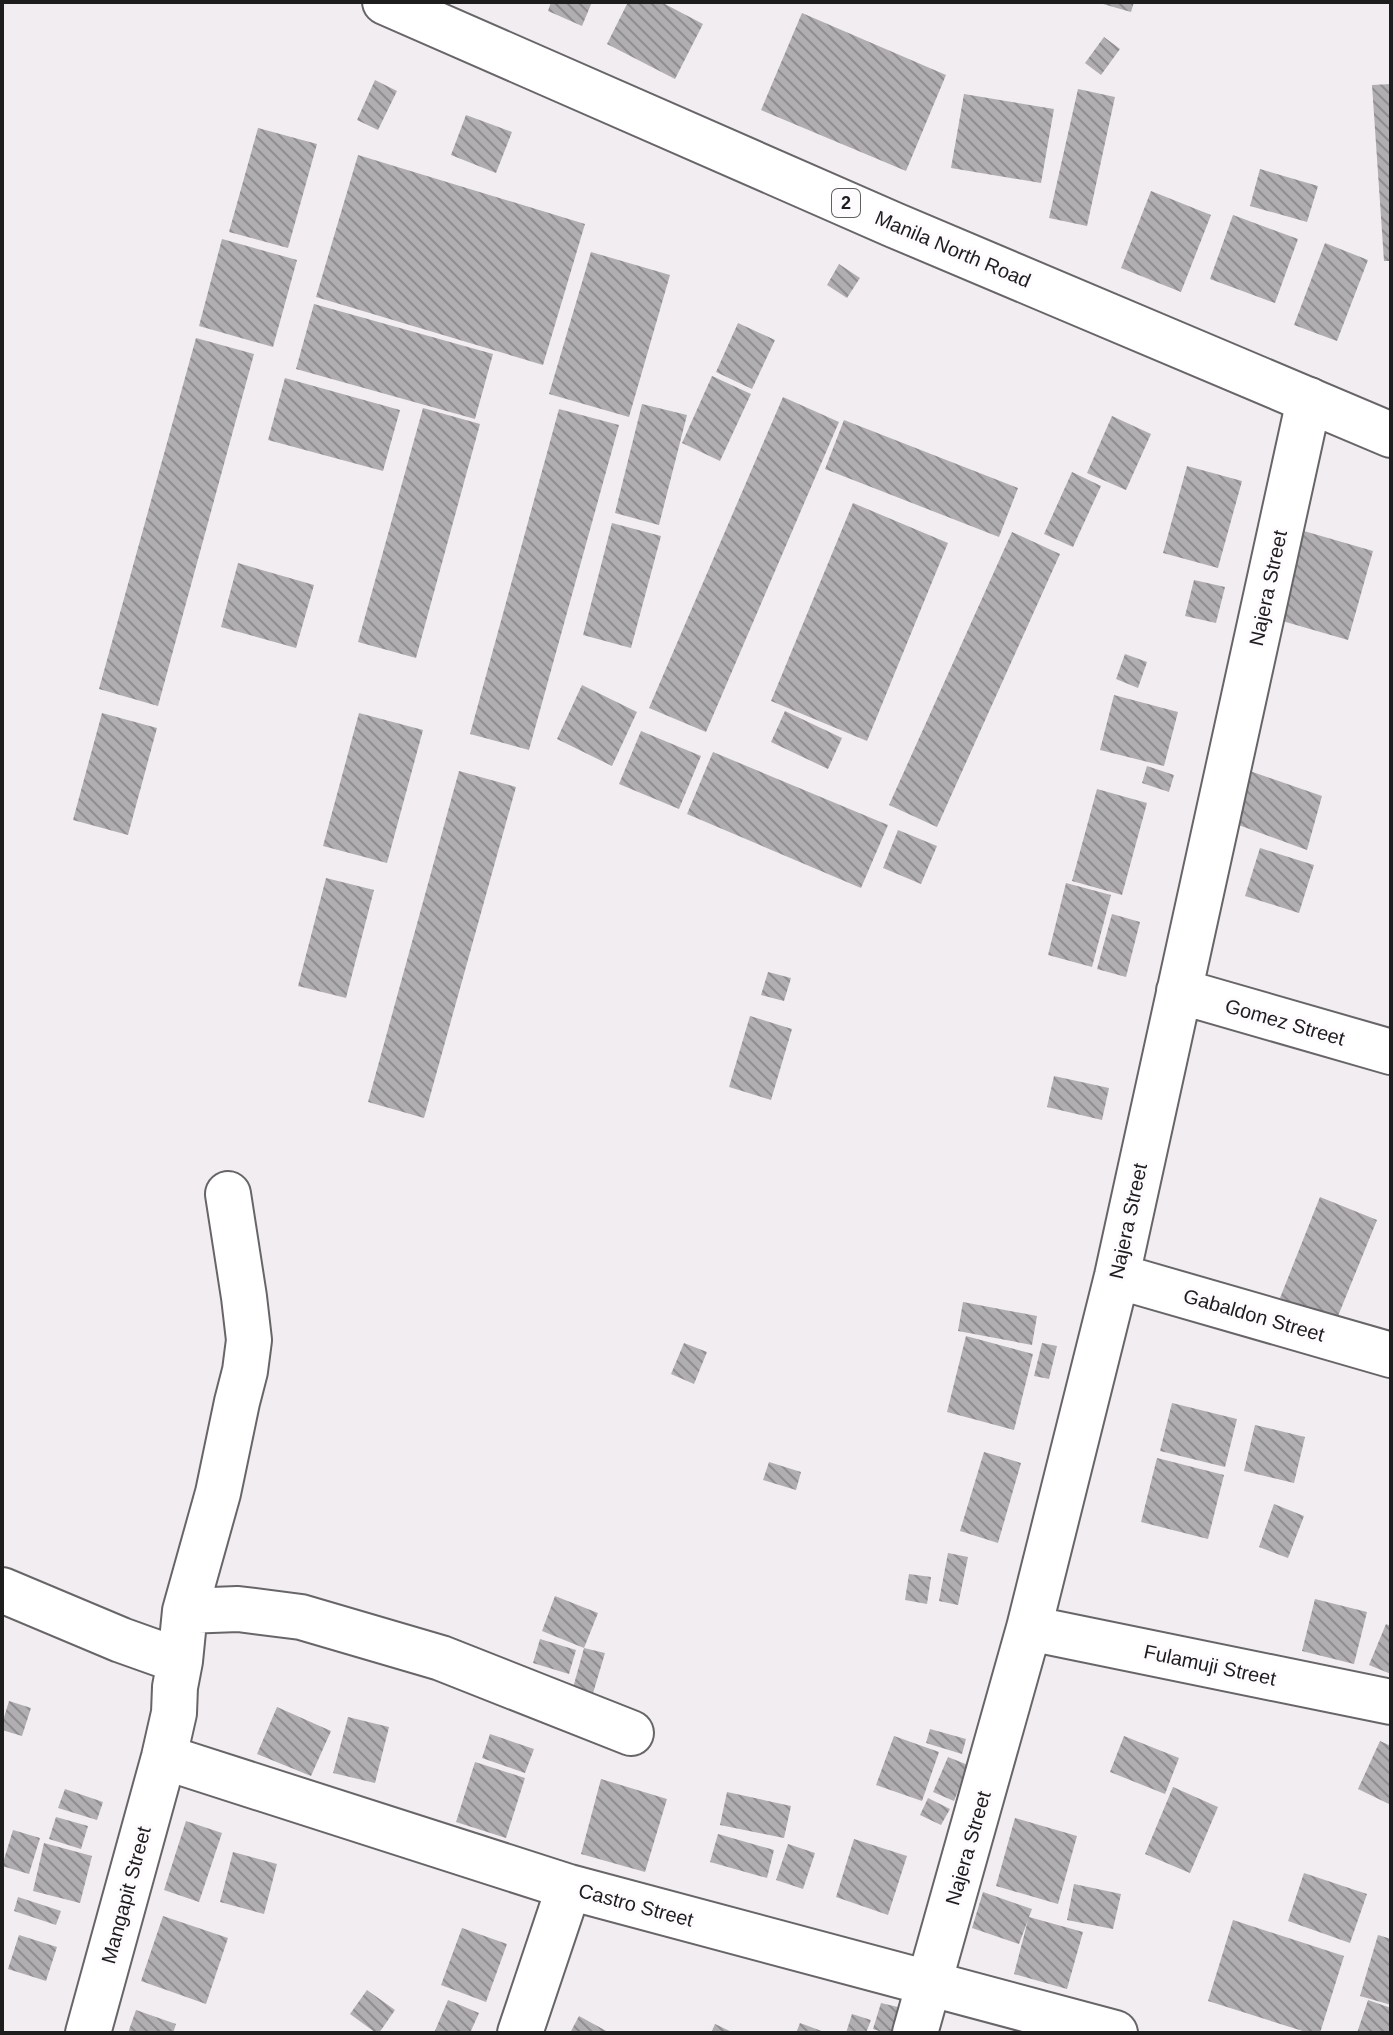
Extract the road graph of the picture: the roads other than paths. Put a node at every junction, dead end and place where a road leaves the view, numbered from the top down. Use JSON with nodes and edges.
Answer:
{"nodes":[{"id":1,"x":385,"y":2,"type":"edge"},
{"id":2,"x":1309,"y":400,"type":"junction"},
{"id":3,"x":1391,"y":435,"type":"edge"},
{"id":4,"x":1179,"y":991,"type":"junction"},
{"id":5,"x":1391,"y":1052,"type":"edge"},
{"id":6,"x":228,"y":1194,"type":"dead end"},
{"id":7,"x":1117,"y":1276,"type":"junction"},
{"id":8,"x":1391,"y":1355,"type":"edge"},
{"id":9,"x":2,"y":1590,"type":"edge"},
{"id":10,"x":185,"y":1611,"type":"junction"},
{"id":11,"x":1029,"y":1628,"type":"junction"},
{"id":12,"x":180,"y":1661,"type":"junction"},
{"id":13,"x":1391,"y":1702,"type":"edge"},
{"id":14,"x":631,"y":1733,"type":"dead end"},
{"id":15,"x":164,"y":1757,"type":"junction"},
{"id":16,"x":569,"y":1887,"type":"junction"},
{"id":17,"x":930,"y":1983,"type":"junction"},
{"id":18,"x":88,"y":2033,"type":"edge"},
{"id":19,"x":520,"y":2033,"type":"edge"},
{"id":20,"x":915,"y":2033,"type":"edge"},
{"id":21,"x":1115,"y":2033,"type":"edge"}],
"edges":[{"from":1,"to":2,"type":"main road","name":"Manila North Road","number":"2"},
{"from":2,"to":3,"type":"main road","name":"Manila North Road","number":"2"},
{"from":2,"to":4,"type":"main road","name":"Najera Street"},
{"from":4,"to":5,"type":"main road","name":"Gomez Street"},
{"from":4,"to":7,"type":"main road","name":"Najera Street"},
{"from":6,"to":10,"type":"main road","name":"Mangapit Street"},
{"from":7,"to":8,"type":"main road","name":"Gabaldon Street"},
{"from":7,"to":11,"type":"main road","name":"Najera Street"},
{"from":9,"to":12,"type":"main road"},
{"from":10,"to":12,"type":"main road","name":"Mangapit Street"},
{"from":10,"to":14,"type":"main road"},
{"from":11,"to":13,"type":"main road","name":"Fulamuji Street"},
{"from":11,"to":17,"type":"main road","name":"Najera Street"},
{"from":12,"to":15,"type":"main road","name":"Mangapit Street"},
{"from":15,"to":16,"type":"main road","name":"Castro Street"},
{"from":15,"to":18,"type":"main road","name":"Mangapit Street"},
{"from":16,"to":17,"type":"main road","name":"Castro Street"},
{"from":16,"to":19,"type":"main road"},
{"from":17,"to":20,"type":"main road","name":"Najera Street"},
{"from":17,"to":21,"type":"main road","name":"Castro Street"}]}
